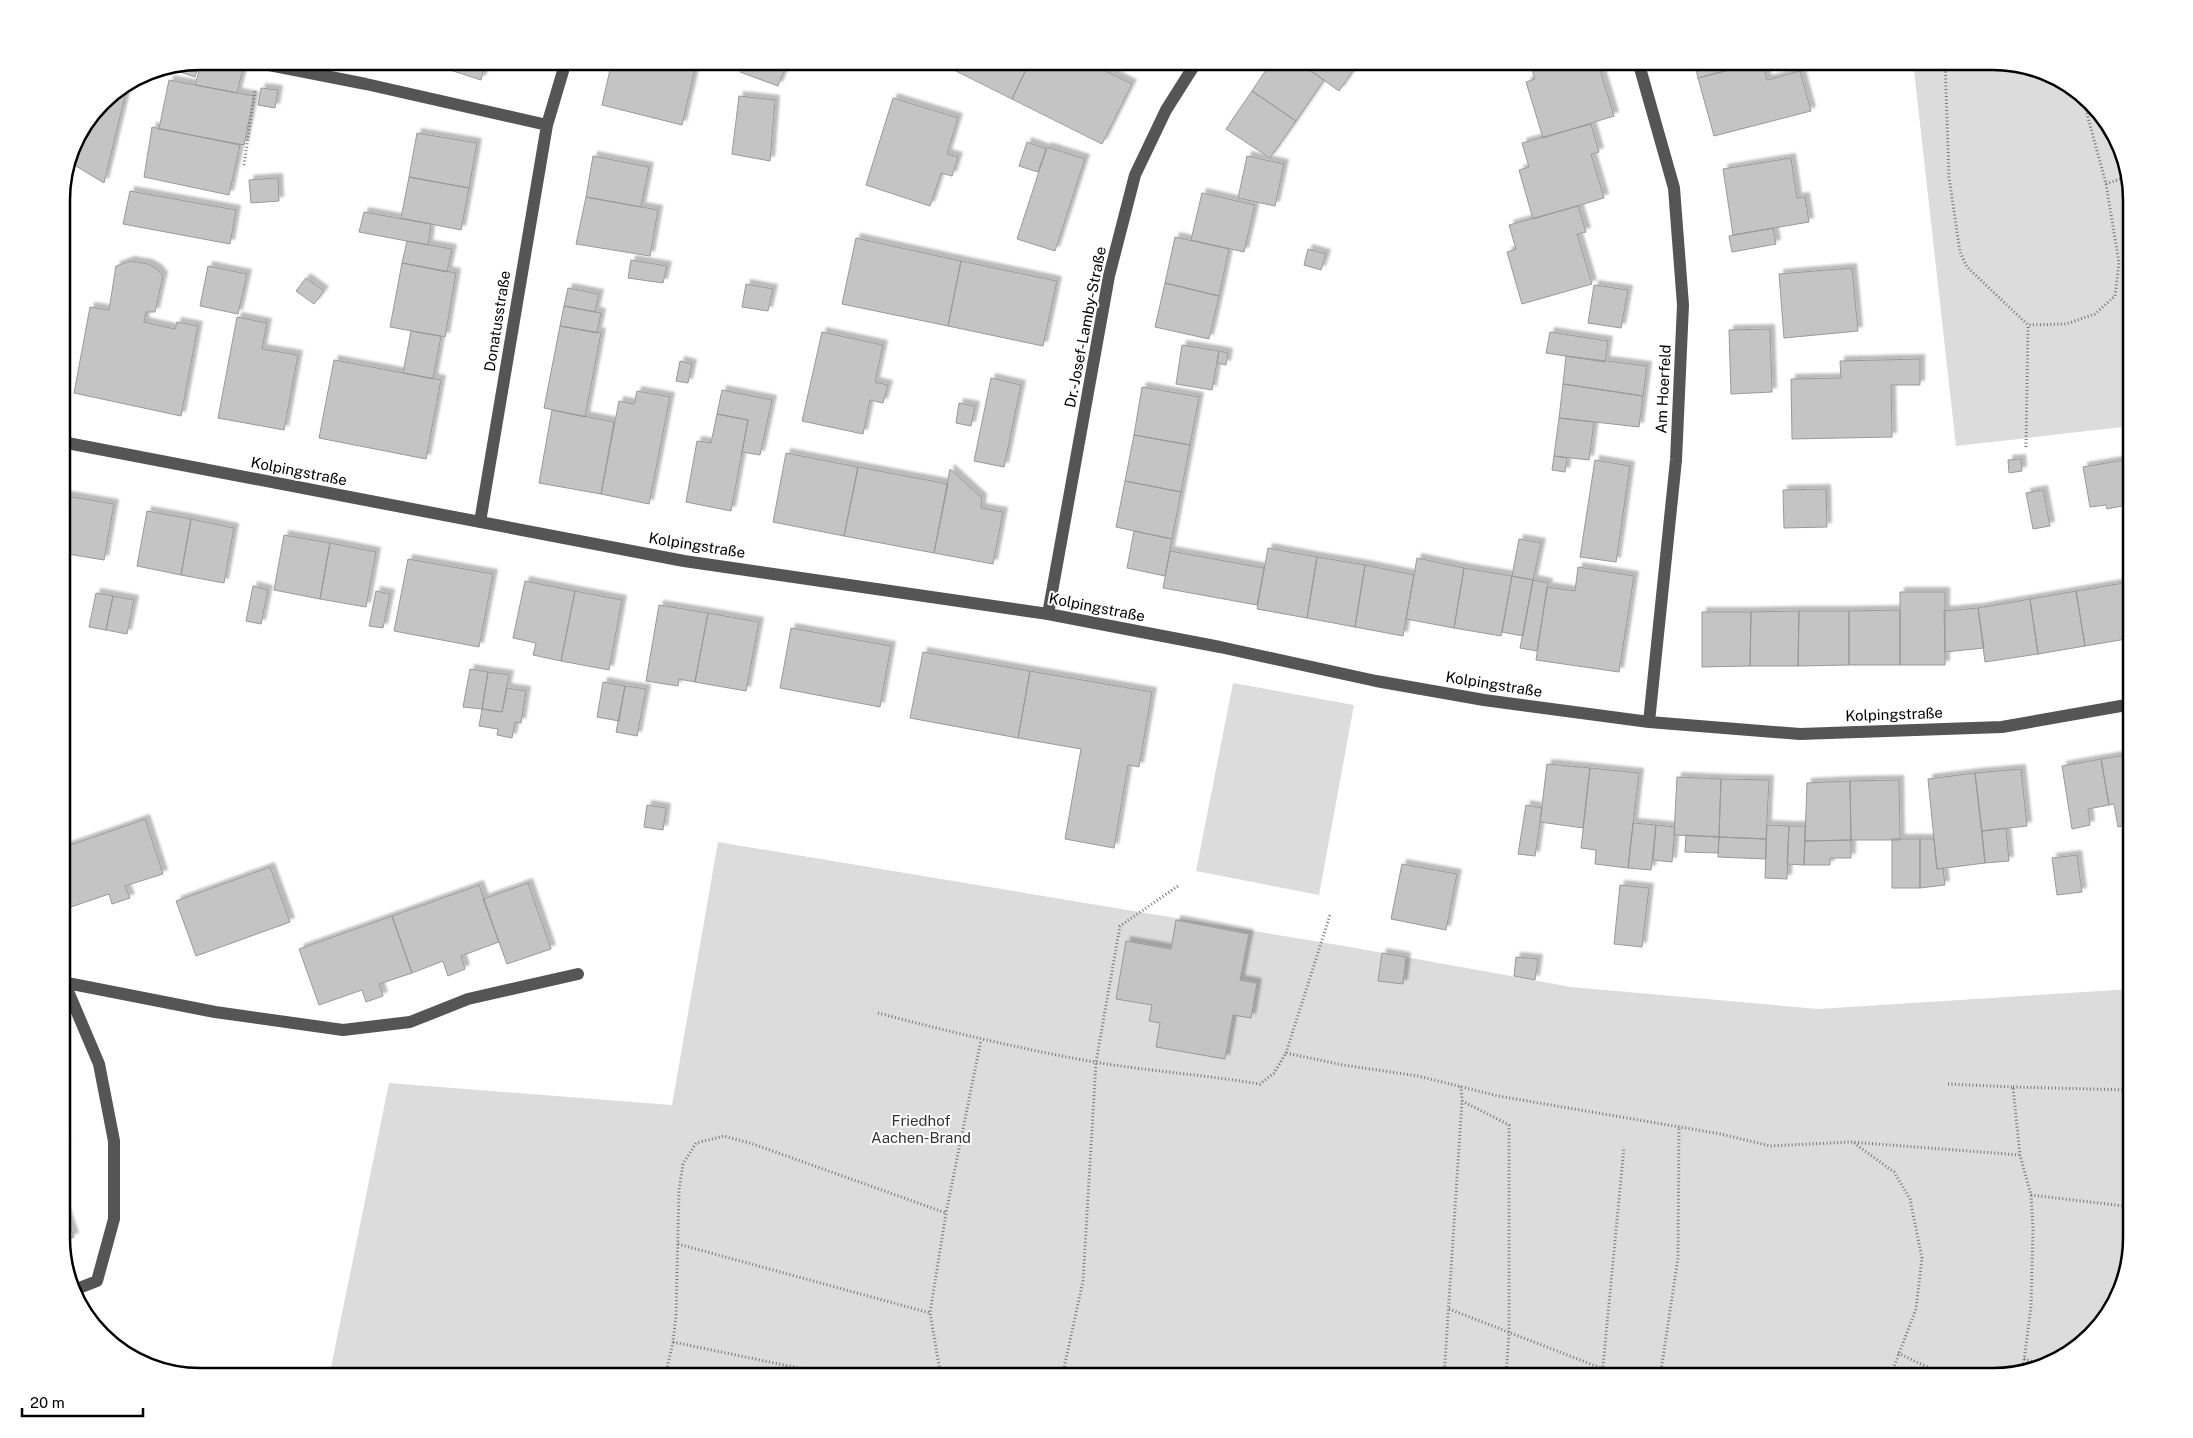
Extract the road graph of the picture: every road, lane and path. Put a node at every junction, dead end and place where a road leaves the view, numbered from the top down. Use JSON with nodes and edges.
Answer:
{"nodes":[{"id":1,"x":258,"y":70,"type":"edge"},
{"id":2,"x":298,"y":70,"type":"edge"},
{"id":3,"x":563,"y":70,"type":"edge"},
{"id":4,"x":1191,"y":70,"type":"edge"},
{"id":5,"x":1641,"y":70,"type":"edge"},
{"id":6,"x":1945,"y":70,"type":"edge"},
{"id":7,"x":2086,"y":109,"type":"edge"},
{"id":8,"x":546,"y":125,"type":"junction"},
{"id":9,"x":244,"y":166,"type":"dead end"},
{"id":10,"x":2121,"y":179,"type":"edge"},
{"id":11,"x":2106,"y":184,"type":"junction"},
{"id":12,"x":2028,"y":325,"type":"junction"},
{"id":13,"x":70,"y":444,"type":"edge"},
{"id":14,"x":2026,"y":447,"type":"dead end"},
{"id":15,"x":480,"y":522,"type":"junction"},
{"id":16,"x":1048,"y":614,"type":"junction"},
{"id":17,"x":2123,"y":705,"type":"edge"},
{"id":18,"x":1649,"y":722,"type":"junction"},
{"id":19,"x":1178,"y":886,"type":"dead end"},
{"id":20,"x":1330,"y":916,"type":"dead end"},
{"id":21,"x":578,"y":974,"type":"dead end"},
{"id":22,"x":70,"y":984,"type":"edge"},
{"id":23,"x":70,"y":999,"type":"edge"},
{"id":24,"x":878,"y":1013,"type":"dead end"},
{"id":25,"x":981,"y":1040,"type":"junction"},
{"id":26,"x":1286,"y":1052,"type":"junction"},
{"id":27,"x":1096,"y":1062,"type":"junction"},
{"id":28,"x":1948,"y":1084,"type":"dead end"},
{"id":29,"x":1460,"y":1086,"type":"junction"},
{"id":30,"x":2013,"y":1087,"type":"junction"},
{"id":31,"x":2123,"y":1090,"type":"edge"},
{"id":32,"x":1462,"y":1101,"type":"junction"},
{"id":33,"x":1679,"y":1126,"type":"junction"},
{"id":34,"x":1853,"y":1142,"type":"junction"},
{"id":35,"x":1624,"y":1147,"type":"dead end"},
{"id":36,"x":2020,"y":1155,"type":"junction"},
{"id":37,"x":2031,"y":1195,"type":"junction"},
{"id":38,"x":2123,"y":1205,"type":"edge"},
{"id":39,"x":946,"y":1213,"type":"junction"},
{"id":40,"x":678,"y":1244,"type":"junction"},
{"id":41,"x":80,"y":1288,"type":"edge"},
{"id":42,"x":1449,"y":1309,"type":"junction"},
{"id":43,"x":930,"y":1313,"type":"junction"},
{"id":44,"x":1508,"y":1334,"type":"junction"},
{"id":45,"x":673,"y":1342,"type":"junction"},
{"id":46,"x":1898,"y":1353,"type":"junction"},
{"id":47,"x":2024,"y":1359,"type":"junction"},
{"id":48,"x":2033,"y":1362,"type":"edge"},
{"id":49,"x":2023,"y":1365,"type":"edge"},
{"id":50,"x":667,"y":1368,"type":"edge"},
{"id":51,"x":799,"y":1368,"type":"edge"},
{"id":52,"x":939,"y":1368,"type":"edge"},
{"id":53,"x":1064,"y":1368,"type":"edge"},
{"id":54,"x":1445,"y":1368,"type":"edge"},
{"id":55,"x":1506,"y":1368,"type":"edge"},
{"id":56,"x":1597,"y":1368,"type":"edge"},
{"id":57,"x":1602,"y":1368,"type":"edge"},
{"id":58,"x":1661,"y":1368,"type":"edge"},
{"id":59,"x":1893,"y":1368,"type":"edge"},
{"id":60,"x":1929,"y":1368,"type":"edge"}],
"edges":[{"from":1,"to":9,"type":"path"},
{"from":2,"to":8,"type":"street"},
{"from":3,"to":8,"type":"street","name":"Donatusstraße"},
{"from":4,"to":16,"type":"street","name":"Dr.-Josef-Lamby-Straße"},
{"from":5,"to":18,"type":"street","name":"Am Hoerfeld"},
{"from":6,"to":12,"type":"path"},
{"from":7,"to":11,"type":"path"},
{"from":8,"to":15,"type":"street","name":"Donatusstraße"},
{"from":10,"to":11,"type":"path"},
{"from":11,"to":12,"type":"path"},
{"from":12,"to":14,"type":"path"},
{"from":13,"to":15,"type":"street","name":"Kolpingstraße"},
{"from":15,"to":16,"type":"street","name":"Kolpingstraße"},
{"from":16,"to":18,"type":"street","name":"Kolpingstraße"},
{"from":17,"to":18,"type":"street","name":"Kolpingstraße"},
{"from":19,"to":27,"type":"path"},
{"from":20,"to":26,"type":"path"},
{"from":21,"to":22,"type":"street"},
{"from":23,"to":41,"type":"street"},
{"from":24,"to":25,"type":"path"},
{"from":25,"to":27,"type":"path"},
{"from":25,"to":39,"type":"path"},
{"from":26,"to":27,"type":"path"},
{"from":26,"to":29,"type":"path"},
{"from":27,"to":53,"type":"path"},
{"from":28,"to":30,"type":"path"},
{"from":29,"to":32,"type":"path"},
{"from":29,"to":33,"type":"path"},
{"from":30,"to":31,"type":"path"},
{"from":30,"to":36,"type":"path"},
{"from":32,"to":42,"type":"path"},
{"from":32,"to":44,"type":"path"},
{"from":33,"to":34,"type":"path"},
{"from":33,"to":58,"type":"path"},
{"from":34,"to":36,"type":"path"},
{"from":34,"to":46,"type":"path"},
{"from":35,"to":57,"type":"path"},
{"from":36,"to":37,"type":"path"},
{"from":37,"to":38,"type":"path"},
{"from":37,"to":47,"type":"path"},
{"from":39,"to":40,"type":"path"},
{"from":39,"to":43,"type":"path"},
{"from":40,"to":43,"type":"path"},
{"from":40,"to":45,"type":"path"},
{"from":42,"to":44,"type":"path"},
{"from":42,"to":54,"type":"path"},
{"from":43,"to":52,"type":"path"},
{"from":44,"to":55,"type":"path"},
{"from":44,"to":56,"type":"path"},
{"from":45,"to":50,"type":"path"},
{"from":45,"to":51,"type":"path"},
{"from":46,"to":59,"type":"path"},
{"from":46,"to":60,"type":"path"},
{"from":47,"to":48,"type":"path"},
{"from":47,"to":49,"type":"path"}]}
